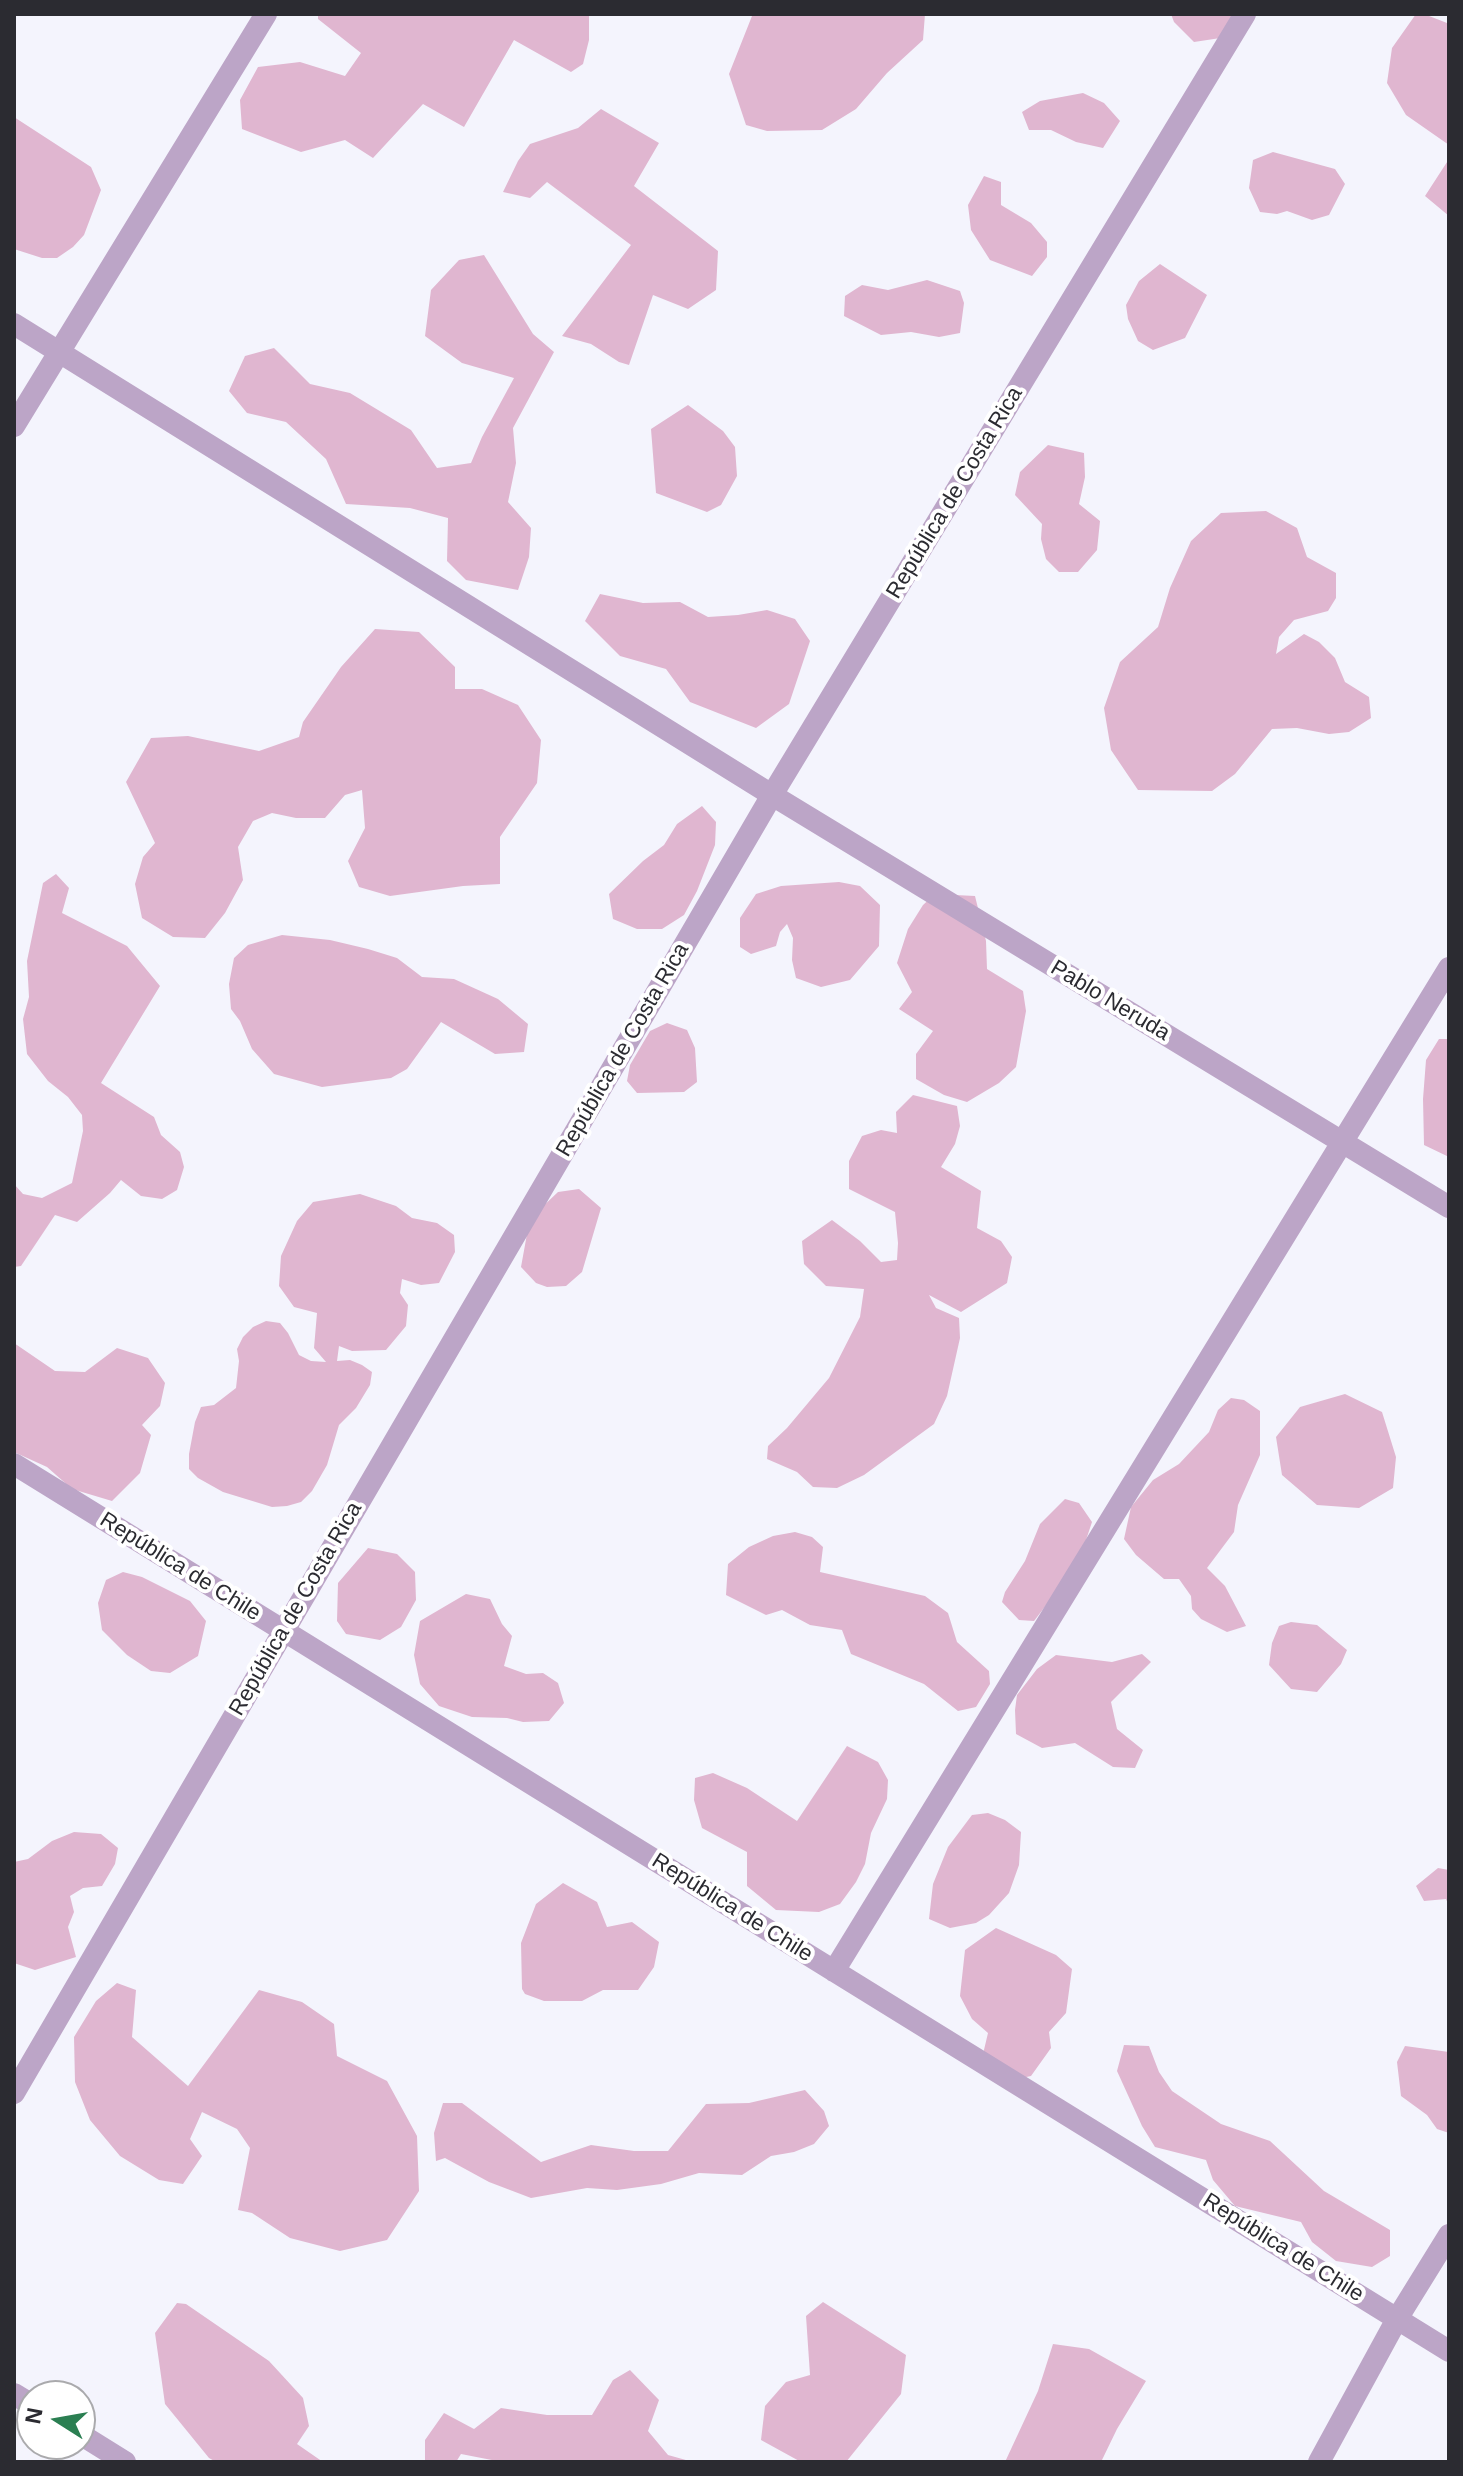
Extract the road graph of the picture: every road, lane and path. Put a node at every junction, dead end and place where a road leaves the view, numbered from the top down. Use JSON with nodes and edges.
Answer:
{"nodes":[{"id":1,"x":266,"y":14,"type":"edge"},
{"id":2,"x":1245,"y":14,"type":"edge"},
{"id":3,"x":14,"y":324,"type":"edge"},
{"id":4,"x":59,"y":353,"type":"junction"},
{"id":5,"x":14,"y":426,"type":"edge"},
{"id":6,"x":772,"y":795,"type":"junction"},
{"id":7,"x":1449,"y":968,"type":"edge"},
{"id":8,"x":1341,"y":1142,"type":"junction"},
{"id":9,"x":1449,"y":1207,"type":"edge"},
{"id":10,"x":14,"y":1464,"type":"edge"},
{"id":11,"x":284,"y":1631,"type":"junction"},
{"id":12,"x":834,"y":1971,"type":"junction"},
{"id":13,"x":14,"y":2093,"type":"edge"},
{"id":14,"x":1449,"y":2235,"type":"edge"},
{"id":15,"x":1397,"y":2319,"type":"junction"},
{"id":16,"x":1449,"y":2351,"type":"edge"},
{"id":17,"x":96,"y":2444,"type":"edge"},
{"id":18,"x":125,"y":2462,"type":"edge"},
{"id":19,"x":1319,"y":2462,"type":"edge"}],
"edges":[{"from":1,"to":4,"type":"street"},
{"from":2,"to":6,"type":"street","name":"República de Costa Rica"},
{"from":3,"to":4,"type":"street","name":"Pablo Neruda"},
{"from":4,"to":5,"type":"street"},
{"from":4,"to":6,"type":"street","name":"Pablo Neruda"},
{"from":6,"to":8,"type":"street","name":"Pablo Neruda"},
{"from":6,"to":11,"type":"street","name":"República de Costa Rica"},
{"from":7,"to":8,"type":"street"},
{"from":8,"to":9,"type":"street","name":"Pablo Neruda"},
{"from":8,"to":12,"type":"street"},
{"from":10,"to":11,"type":"street","name":"República de Chile"},
{"from":11,"to":12,"type":"street","name":"República de Chile"},
{"from":11,"to":13,"type":"street","name":"República de Costa Rica"},
{"from":12,"to":15,"type":"street","name":"República de Chile"},
{"from":14,"to":15,"type":"street"},
{"from":15,"to":16,"type":"street","name":"República de Chile"},
{"from":15,"to":19,"type":"street"},
{"from":17,"to":18,"type":"street"}]}
